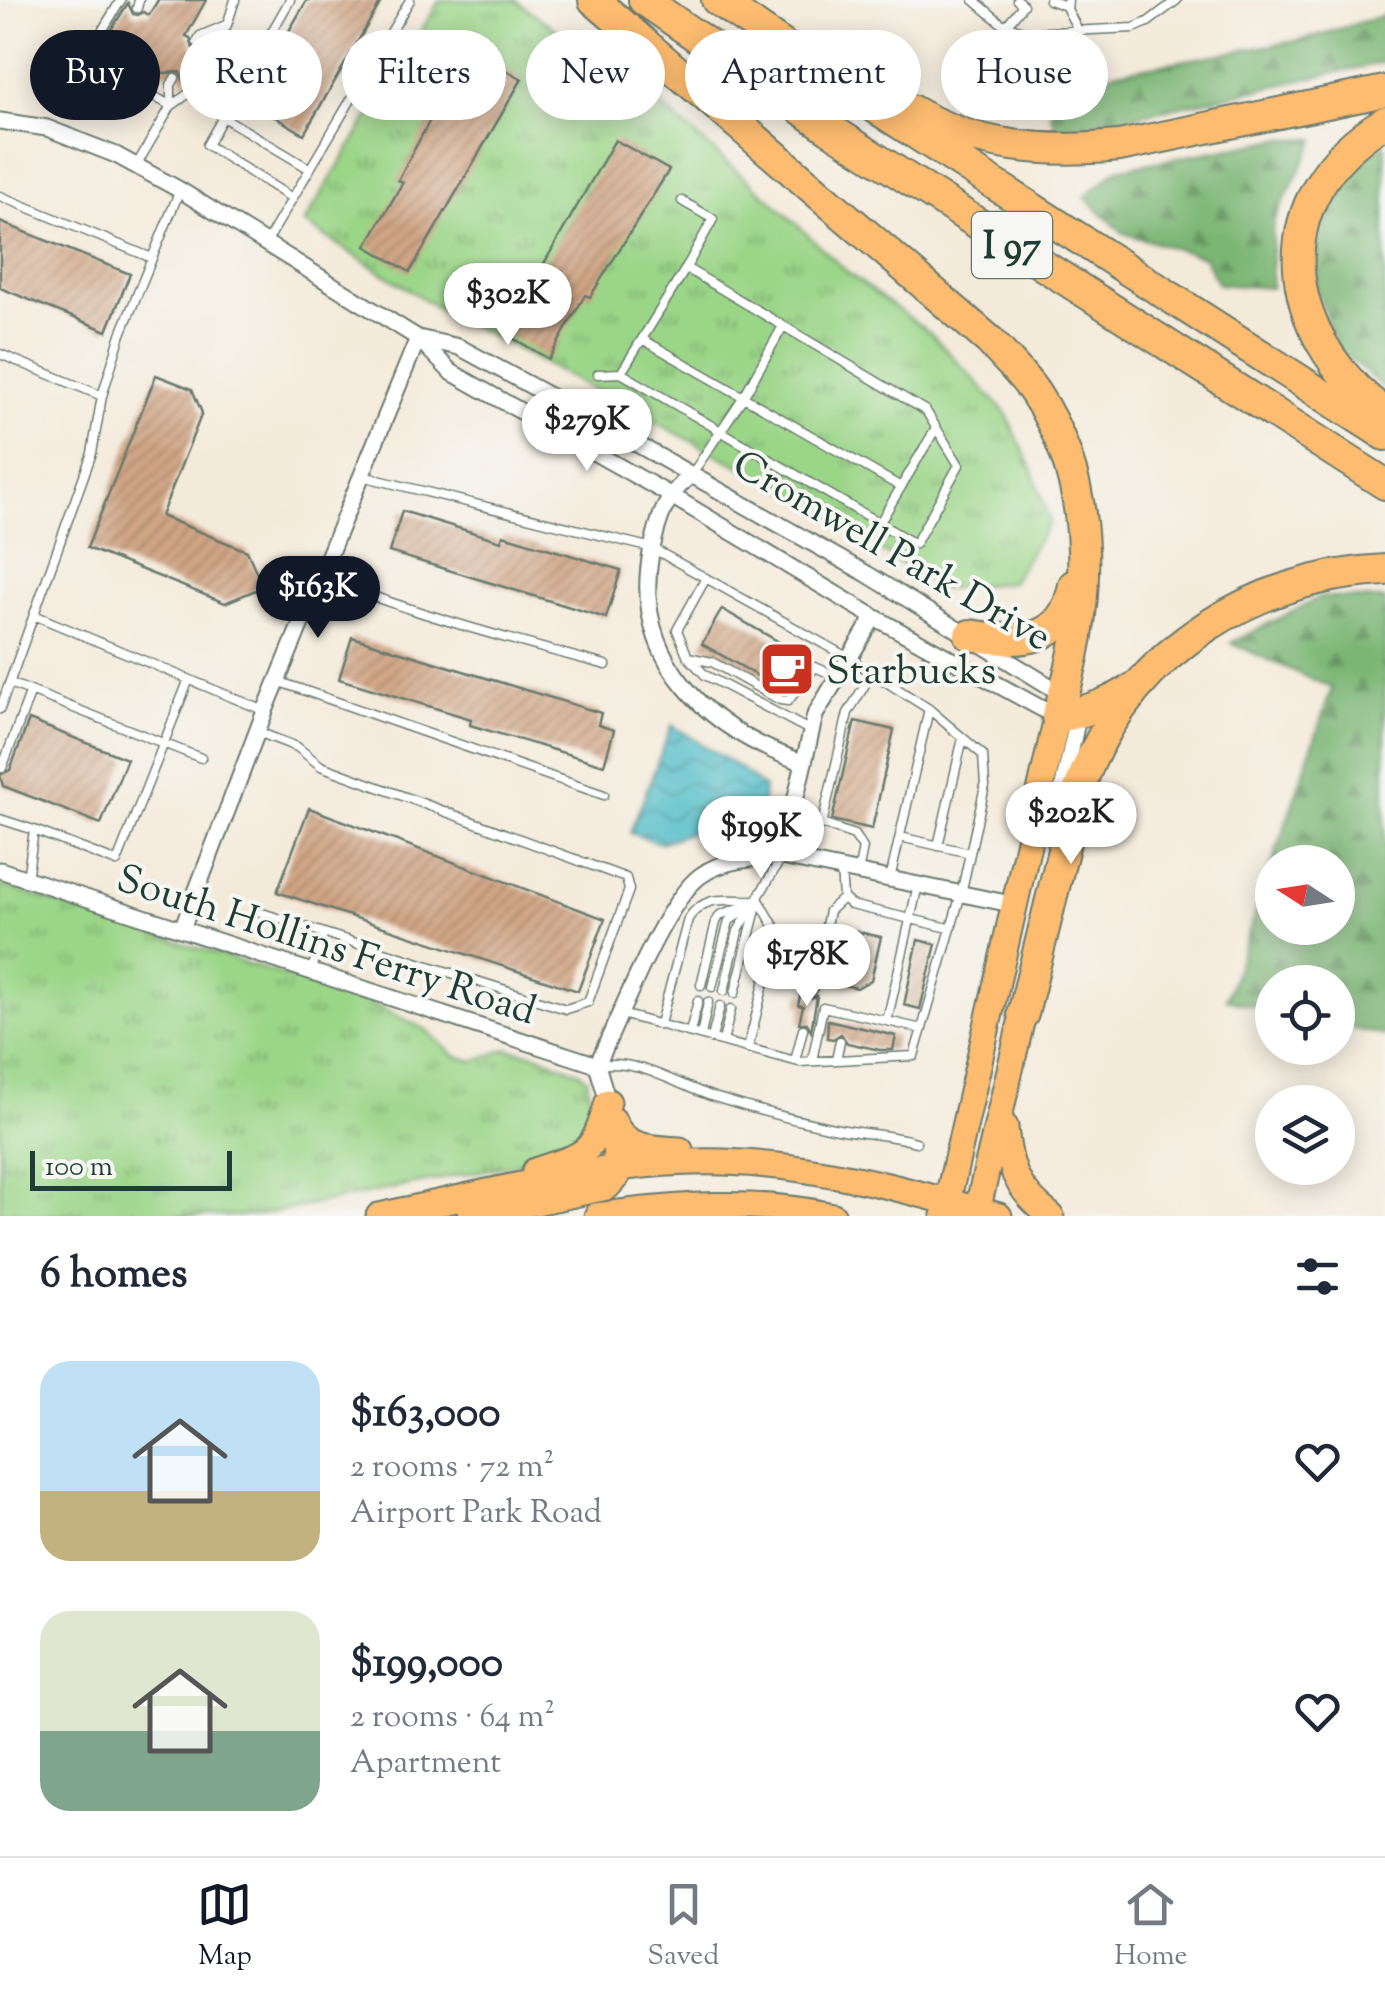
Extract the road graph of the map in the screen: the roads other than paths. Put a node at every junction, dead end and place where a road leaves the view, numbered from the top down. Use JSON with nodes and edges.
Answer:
{"nodes":[{"id":1,"x":121,"y":0,"type":"edge"},
{"id":2,"x":234,"y":0,"type":"edge"},
{"id":3,"x":290,"y":0,"type":"edge"},
{"id":4,"x":410,"y":0,"type":"edge"},
{"id":5,"x":594,"y":0,"type":"edge"},
{"id":6,"x":644,"y":0,"type":"edge"},
{"id":7,"x":717,"y":0,"type":"edge"},
{"id":8,"x":726,"y":0,"type":"edge"},
{"id":9,"x":974,"y":0,"type":"edge"},
{"id":10,"x":1017,"y":0,"type":"edge"},
{"id":11,"x":1049,"y":0,"type":"edge"},
{"id":12,"x":1178,"y":0,"type":"edge"},
{"id":13,"x":1067,"y":3,"type":"edge"},
{"id":14,"x":227,"y":24,"type":"junction"},
{"id":15,"x":1006,"y":26,"type":"junction"},
{"id":16,"x":103,"y":30,"type":"edge"},
{"id":17,"x":214,"y":30,"type":"edge"},
{"id":18,"x":273,"y":30,"type":"edge"},
{"id":19,"x":1022,"y":30,"type":"edge"},
{"id":20,"x":1078,"y":30,"type":"edge"},
{"id":21,"x":1103,"y":30,"type":"edge"},
{"id":22,"x":175,"y":78,"type":"dead end"},
{"id":23,"x":1385,"y":92,"type":"edge"},
{"id":24,"x":160,"y":100,"type":"edge"},
{"id":25,"x":171,"y":106,"type":"junction"},
{"id":26,"x":221,"y":120,"type":"edge"},
{"id":27,"x":228,"y":120,"type":"edge"},
{"id":28,"x":0,"y":121,"type":"edge"},
{"id":29,"x":1385,"y":122,"type":"edge"},
{"id":30,"x":136,"y":166,"type":"junction"},
{"id":31,"x":310,"y":169,"type":"junction"},
{"id":32,"x":180,"y":190,"type":"junction"},
{"id":33,"x":0,"y":196,"type":"edge"},
{"id":34,"x":292,"y":198,"type":"junction"},
{"id":35,"x":682,"y":201,"type":"dead end"},
{"id":36,"x":266,"y":243,"type":"junction"},
{"id":37,"x":152,"y":258,"type":"junction"},
{"id":38,"x":686,"y":268,"type":"junction"},
{"id":39,"x":783,"y":326,"type":"junction"},
{"id":40,"x":418,"y":338,"type":"junction"},
{"id":41,"x":642,"y":339,"type":"junction"},
{"id":42,"x":0,"y":354,"type":"edge"},
{"id":43,"x":621,"y":373,"type":"junction"},
{"id":44,"x":598,"y":374,"type":"dead end"},
{"id":45,"x":102,"y":396,"type":"junction"},
{"id":46,"x":744,"y":396,"type":"junction"},
{"id":47,"x":1385,"y":413,"type":"edge"},
{"id":48,"x":936,"y":428,"type":"junction"},
{"id":49,"x":721,"y":431,"type":"junction"},
{"id":50,"x":1385,"y":435,"type":"edge"},
{"id":51,"x":692,"y":474,"type":"junction"},
{"id":52,"x":362,"y":476,"type":"junction"},
{"id":53,"x":1385,"y":484,"type":"edge"},
{"id":54,"x":901,"y":487,"type":"junction"},
{"id":55,"x":670,"y":495,"type":"junction"},
{"id":56,"x":879,"y":524,"type":"junction"},
{"id":57,"x":1084,"y":538,"type":"junction"},
{"id":58,"x":652,"y":548,"type":"junction"},
{"id":59,"x":1385,"y":570,"type":"edge"},
{"id":60,"x":320,"y":577,"type":"junction"},
{"id":61,"x":706,"y":578,"type":"junction"},
{"id":62,"x":34,"y":616,"type":"junction"},
{"id":63,"x":874,"y":616,"type":"junction"},
{"id":64,"x":677,"y":630,"type":"junction"},
{"id":65,"x":652,"y":631,"type":"junction"},
{"id":66,"x":970,"y":635,"type":"junction"},
{"id":67,"x":688,"y":657,"type":"junction"},
{"id":68,"x":847,"y":657,"type":"junction"},
{"id":69,"x":606,"y":665,"type":"dead end"},
{"id":70,"x":872,"y":673,"type":"junction"},
{"id":71,"x":836,"y":676,"type":"junction"},
{"id":72,"x":189,"y":679,"type":"junction"},
{"id":73,"x":277,"y":681,"type":"junction"},
{"id":74,"x":10,"y":683,"type":"junction"},
{"id":75,"x":1140,"y":684,"type":"junction"},
{"id":76,"x":30,"y":691,"type":"junction"},
{"id":77,"x":1067,"y":708,"type":"junction"},
{"id":78,"x":0,"y":709,"type":"edge"},
{"id":79,"x":929,"y":709,"type":"junction"},
{"id":80,"x":265,"y":711,"type":"junction"},
{"id":81,"x":810,"y":731,"type":"junction"},
{"id":82,"x":257,"y":732,"type":"junction"},
{"id":83,"x":963,"y":738,"type":"junction"},
{"id":84,"x":164,"y":744,"type":"junction"},
{"id":85,"x":201,"y":758,"type":"dead end"},
{"id":86,"x":802,"y":762,"type":"junction"},
{"id":87,"x":2,"y":768,"type":"edge"},
{"id":88,"x":604,"y":795,"type":"dead end"},
{"id":89,"x":0,"y":819,"type":"edge"},
{"id":90,"x":34,"y":830,"type":"junction"},
{"id":91,"x":900,"y":837,"type":"junction"},
{"id":92,"x":938,"y":846,"type":"junction"},
{"id":93,"x":970,"y":853,"type":"junction"},
{"id":94,"x":782,"y":857,"type":"junction"},
{"id":95,"x":0,"y":870,"type":"edge"},
{"id":96,"x":850,"y":871,"type":"junction"},
{"id":97,"x":27,"y":879,"type":"junction"},
{"id":98,"x":890,"y":879,"type":"junction"},
{"id":99,"x":918,"y":885,"type":"junction"},
{"id":100,"x":960,"y":894,"type":"junction"},
{"id":101,"x":843,"y":898,"type":"junction"},
{"id":102,"x":759,"y":900,"type":"junction"},
{"id":103,"x":1016,"y":905,"type":"junction"},
{"id":104,"x":262,"y":912,"type":"dead end"},
{"id":105,"x":910,"y":919,"type":"junction"},
{"id":106,"x":949,"y":928,"type":"junction"},
{"id":107,"x":182,"y":929,"type":"junction"},
{"id":108,"x":324,"y":933,"type":"junction"},
{"id":109,"x":902,"y":954,"type":"junction"},
{"id":110,"x":915,"y":956,"type":"dead end"},
{"id":111,"x":311,"y":972,"type":"junction"},
{"id":112,"x":898,"y":972,"type":"junction"},
{"id":113,"x":910,"y":975,"type":"dead end"},
{"id":114,"x":706,"y":986,"type":"dead end"},
{"id":115,"x":894,"y":989,"type":"junction"},
{"id":116,"x":724,"y":991,"type":"dead end"},
{"id":117,"x":812,"y":991,"type":"dead end"},
{"id":118,"x":906,"y":992,"type":"dead end"},
{"id":119,"x":735,"y":993,"type":"dead end"},
{"id":120,"x":720,"y":1006,"type":"dead end"},
{"id":121,"x":731,"y":1010,"type":"dead end"},
{"id":122,"x":846,"y":1012,"type":"junction"},
{"id":123,"x":622,"y":1014,"type":"junction"},
{"id":124,"x":1023,"y":1014,"type":"junction"},
{"id":125,"x":861,"y":1016,"type":"junction"},
{"id":126,"x":883,"y":1020,"type":"junction"},
{"id":127,"x":660,"y":1024,"type":"junction"},
{"id":128,"x":844,"y":1024,"type":"dead end"},
{"id":129,"x":858,"y":1027,"type":"dead end"},
{"id":130,"x":803,"y":1029,"type":"dead end"},
{"id":131,"x":922,"y":1029,"type":"junction"},
{"id":132,"x":875,"y":1031,"type":"dead end"},
{"id":133,"x":690,"y":1032,"type":"junction"},
{"id":134,"x":700,"y":1035,"type":"junction"},
{"id":135,"x":712,"y":1038,"type":"junction"},
{"id":136,"x":723,"y":1041,"type":"junction"},
{"id":137,"x":840,"y":1041,"type":"dead end"},
{"id":138,"x":855,"y":1044,"type":"dead end"},
{"id":139,"x":748,"y":1048,"type":"junction"},
{"id":140,"x":851,"y":1059,"type":"junction"},
{"id":141,"x":836,"y":1060,"type":"junction"},
{"id":142,"x":795,"y":1061,"type":"junction"},
{"id":143,"x":812,"y":1061,"type":"junction"},
{"id":144,"x":597,"y":1065,"type":"junction"},
{"id":145,"x":1002,"y":1104,"type":"junction"},
{"id":146,"x":611,"y":1114,"type":"junction"},
{"id":147,"x":916,"y":1142,"type":"dead end"},
{"id":148,"x":779,"y":1165,"type":"junction"},
{"id":149,"x":617,"y":1170,"type":"junction"},
{"id":150,"x":460,"y":1209,"type":"edge"},
{"id":151,"x":946,"y":1209,"type":"edge"},
{"id":152,"x":984,"y":1214,"type":"edge"},
{"id":153,"x":379,"y":1216,"type":"edge"},
{"id":154,"x":597,"y":1216,"type":"edge"},
{"id":155,"x":833,"y":1216,"type":"edge"},
{"id":156,"x":1051,"y":1216,"type":"edge"}],
"edges":[{"from":1,"to":16,"type":"lane"},
{"from":2,"to":14,"type":"lane"},
{"from":3,"to":18,"type":"lane"},
{"from":4,"to":31,"type":"lane"},
{"from":5,"to":57,"type":"highway"},
{"from":6,"to":53,"type":"highway","number":"I 97"},
{"from":7,"to":50,"type":"highway","number":"I 97"},
{"from":8,"to":23,"type":"highway"},
{"from":9,"to":15,"type":"lane"},
{"from":10,"to":15,"type":"lane"},
{"from":11,"to":13,"type":"lane"},
{"from":12,"to":21,"type":"lane"},
{"from":13,"to":20,"type":"lane"},
{"from":14,"to":17,"type":"lane"},
{"from":14,"to":25,"type":"lane"},
{"from":15,"to":19,"type":"lane"},
{"from":22,"to":25,"type":"lane"},
{"from":24,"to":25,"type":"lane"},
{"from":25,"to":30,"type":"lane"},
{"from":26,"to":34,"type":"lane"},
{"from":27,"to":31,"type":"lane"},
{"from":28,"to":30,"type":"street","name":"Cromwell Park Drive"},
{"from":29,"to":47,"type":"highway"},
{"from":30,"to":32,"type":"street","name":"Cromwell Park Drive"},
{"from":31,"to":34,"type":"lane"},
{"from":32,"to":36,"type":"street","name":"Cromwell Park Drive"},
{"from":32,"to":37,"type":"lane"},
{"from":33,"to":37,"type":"lane"},
{"from":34,"to":36,"type":"lane"},
{"from":35,"to":38,"type":"lane"},
{"from":36,"to":40,"type":"street","name":"Cromwell Park Drive"},
{"from":37,"to":45,"type":"lane"},
{"from":38,"to":39,"type":"lane"},
{"from":38,"to":41,"type":"lane"},
{"from":39,"to":46,"type":"lane"},
{"from":39,"to":48,"type":"lane"},
{"from":40,"to":51,"type":"street","name":"Cromwell Park Drive"},
{"from":40,"to":52,"type":"street"},
{"from":40,"to":55,"type":"street","name":"Cromwell Park Drive"},
{"from":41,"to":43,"type":"lane"},
{"from":41,"to":46,"type":"lane"},
{"from":42,"to":45,"type":"lane"},
{"from":43,"to":44,"type":"lane"},
{"from":43,"to":49,"type":"lane"},
{"from":45,"to":62,"type":"lane"},
{"from":46,"to":49,"type":"lane"},
{"from":46,"to":54,"type":"lane"},
{"from":48,"to":54,"type":"lane"},
{"from":48,"to":56,"type":"lane"},
{"from":49,"to":51,"type":"lane"},
{"from":49,"to":56,"type":"lane"},
{"from":51,"to":55,"type":"street"},
{"from":51,"to":66,"type":"street","name":"Cromwell Park Drive"},
{"from":52,"to":58,"type":"lane"},
{"from":52,"to":60,"type":"street"},
{"from":54,"to":56,"type":"lane"},
{"from":55,"to":58,"type":"street"},
{"from":55,"to":63,"type":"street","name":"Cromwell Park Drive"},
{"from":57,"to":66,"type":"highway"},
{"from":57,"to":77,"type":"highway"},
{"from":58,"to":61,"type":"lane"},
{"from":58,"to":65,"type":"street"},
{"from":59,"to":75,"type":"highway"},
{"from":60,"to":69,"type":"lane"},
{"from":60,"to":73,"type":"street"},
{"from":61,"to":64,"type":"lane"},
{"from":61,"to":68,"type":"lane"},
{"from":62,"to":72,"type":"lane"},
{"from":62,"to":74,"type":"lane"},
{"from":63,"to":68,"type":"street"},
{"from":63,"to":77,"type":"street","name":"Cromwell Park Drive"},
{"from":64,"to":65,"type":"lane"},
{"from":64,"to":67,"type":"lane"},
{"from":65,"to":86,"type":"street"},
{"from":66,"to":77,"type":"street","name":"Cromwell Park Drive"},
{"from":67,"to":71,"type":"lane"},
{"from":67,"to":81,"type":"lane"},
{"from":68,"to":70,"type":"lane"},
{"from":68,"to":71,"type":"street"},
{"from":70,"to":79,"type":"lane"},
{"from":70,"to":96,"type":"lane"},
{"from":71,"to":81,"type":"street"},
{"from":72,"to":80,"type":"lane"},
{"from":72,"to":84,"type":"lane"},
{"from":73,"to":80,"type":"street"},
{"from":73,"to":88,"type":"lane"},
{"from":74,"to":76,"type":"lane"},
{"from":74,"to":78,"type":"lane"},
{"from":75,"to":77,"type":"highway"},
{"from":75,"to":124,"type":"highway"},
{"from":76,"to":84,"type":"lane"},
{"from":76,"to":87,"type":"lane"},
{"from":77,"to":103,"type":"main road"},
{"from":77,"to":124,"type":"street"},
{"from":79,"to":83,"type":"lane"},
{"from":79,"to":91,"type":"lane"},
{"from":80,"to":82,"type":"street"},
{"from":81,"to":86,"type":"street"},
{"from":82,"to":107,"type":"street"},
{"from":82,"to":108,"type":"lane"},
{"from":83,"to":92,"type":"lane"},
{"from":83,"to":93,"type":"lane"},
{"from":84,"to":85,"type":"lane"},
{"from":84,"to":90,"type":"lane"},
{"from":86,"to":94,"type":"street"},
{"from":89,"to":90,"type":"lane"},
{"from":90,"to":97,"type":"lane"},
{"from":91,"to":92,"type":"lane"},
{"from":91,"to":98,"type":"lane"},
{"from":92,"to":93,"type":"lane"},
{"from":93,"to":100,"type":"lane"},
{"from":94,"to":96,"type":"street"},
{"from":94,"to":102,"type":"lane"},
{"from":94,"to":123,"type":"street"},
{"from":95,"to":97,"type":"street","name":"South Hollins Ferry Road"},
{"from":96,"to":98,"type":"street"},
{"from":96,"to":101,"type":"lane"},
{"from":97,"to":107,"type":"street","name":"South Hollins Ferry Road"},
{"from":98,"to":99,"type":"street"},
{"from":99,"to":100,"type":"street"},
{"from":99,"to":105,"type":"lane"},
{"from":100,"to":103,"type":"street"},
{"from":100,"to":106,"type":"lane"},
{"from":101,"to":105,"type":"lane"},
{"from":101,"to":117,"type":"lane"},
{"from":102,"to":114,"type":"lane"},
{"from":102,"to":116,"type":"lane"},
{"from":102,"to":119,"type":"lane"},
{"from":102,"to":127,"type":"lane"},
{"from":102,"to":139,"type":"lane"},
{"from":103,"to":151,"type":"main road"},
{"from":104,"to":108,"type":"lane"},
{"from":105,"to":106,"type":"lane"},
{"from":105,"to":109,"type":"lane"},
{"from":106,"to":131,"type":"lane"},
{"from":107,"to":111,"type":"street","name":"South Hollins Ferry Road"},
{"from":108,"to":111,"type":"lane"},
{"from":109,"to":110,"type":"lane"},
{"from":109,"to":112,"type":"lane"},
{"from":111,"to":144,"type":"street","name":"South Hollins Ferry Road"},
{"from":112,"to":113,"type":"lane"},
{"from":112,"to":115,"type":"lane"},
{"from":115,"to":118,"type":"lane"},
{"from":115,"to":126,"type":"lane"},
{"from":120,"to":135,"type":"lane"},
{"from":121,"to":136,"type":"lane"},
{"from":122,"to":125,"type":"lane"},
{"from":122,"to":128,"type":"lane"},
{"from":122,"to":143,"type":"lane"},
{"from":123,"to":127,"type":"lane"},
{"from":123,"to":144,"type":"street"},
{"from":124,"to":145,"type":"main road"},
{"from":125,"to":126,"type":"lane"},
{"from":125,"to":129,"type":"lane"},
{"from":126,"to":131,"type":"lane"},
{"from":126,"to":132,"type":"lane"},
{"from":127,"to":133,"type":"lane"},
{"from":130,"to":142,"type":"lane"},
{"from":131,"to":140,"type":"lane"},
{"from":133,"to":134,"type":"lane"},
{"from":133,"to":134,"type":"lane"},
{"from":134,"to":135,"type":"lane"},
{"from":135,"to":136,"type":"lane"},
{"from":136,"to":139,"type":"lane"},
{"from":137,"to":141,"type":"lane"},
{"from":138,"to":140,"type":"lane"},
{"from":139,"to":142,"type":"lane"},
{"from":140,"to":141,"type":"lane"},
{"from":141,"to":143,"type":"lane"},
{"from":142,"to":143,"type":"lane"},
{"from":144,"to":146,"type":"street"},
{"from":144,"to":147,"type":"lane"},
{"from":145,"to":152,"type":"main road"},
{"from":145,"to":156,"type":"main road"},
{"from":146,"to":148,"type":"main road"},
{"from":146,"to":149,"type":"main road"},
{"from":146,"to":150,"type":"main road"},
{"from":148,"to":149,"type":"main road"},
{"from":148,"to":151,"type":"main road"},
{"from":149,"to":150,"type":"main road"},
{"from":150,"to":153,"type":"main road"},
{"from":151,"to":152,"type":"main road"},
{"from":154,"to":155,"type":"main road"}]}
